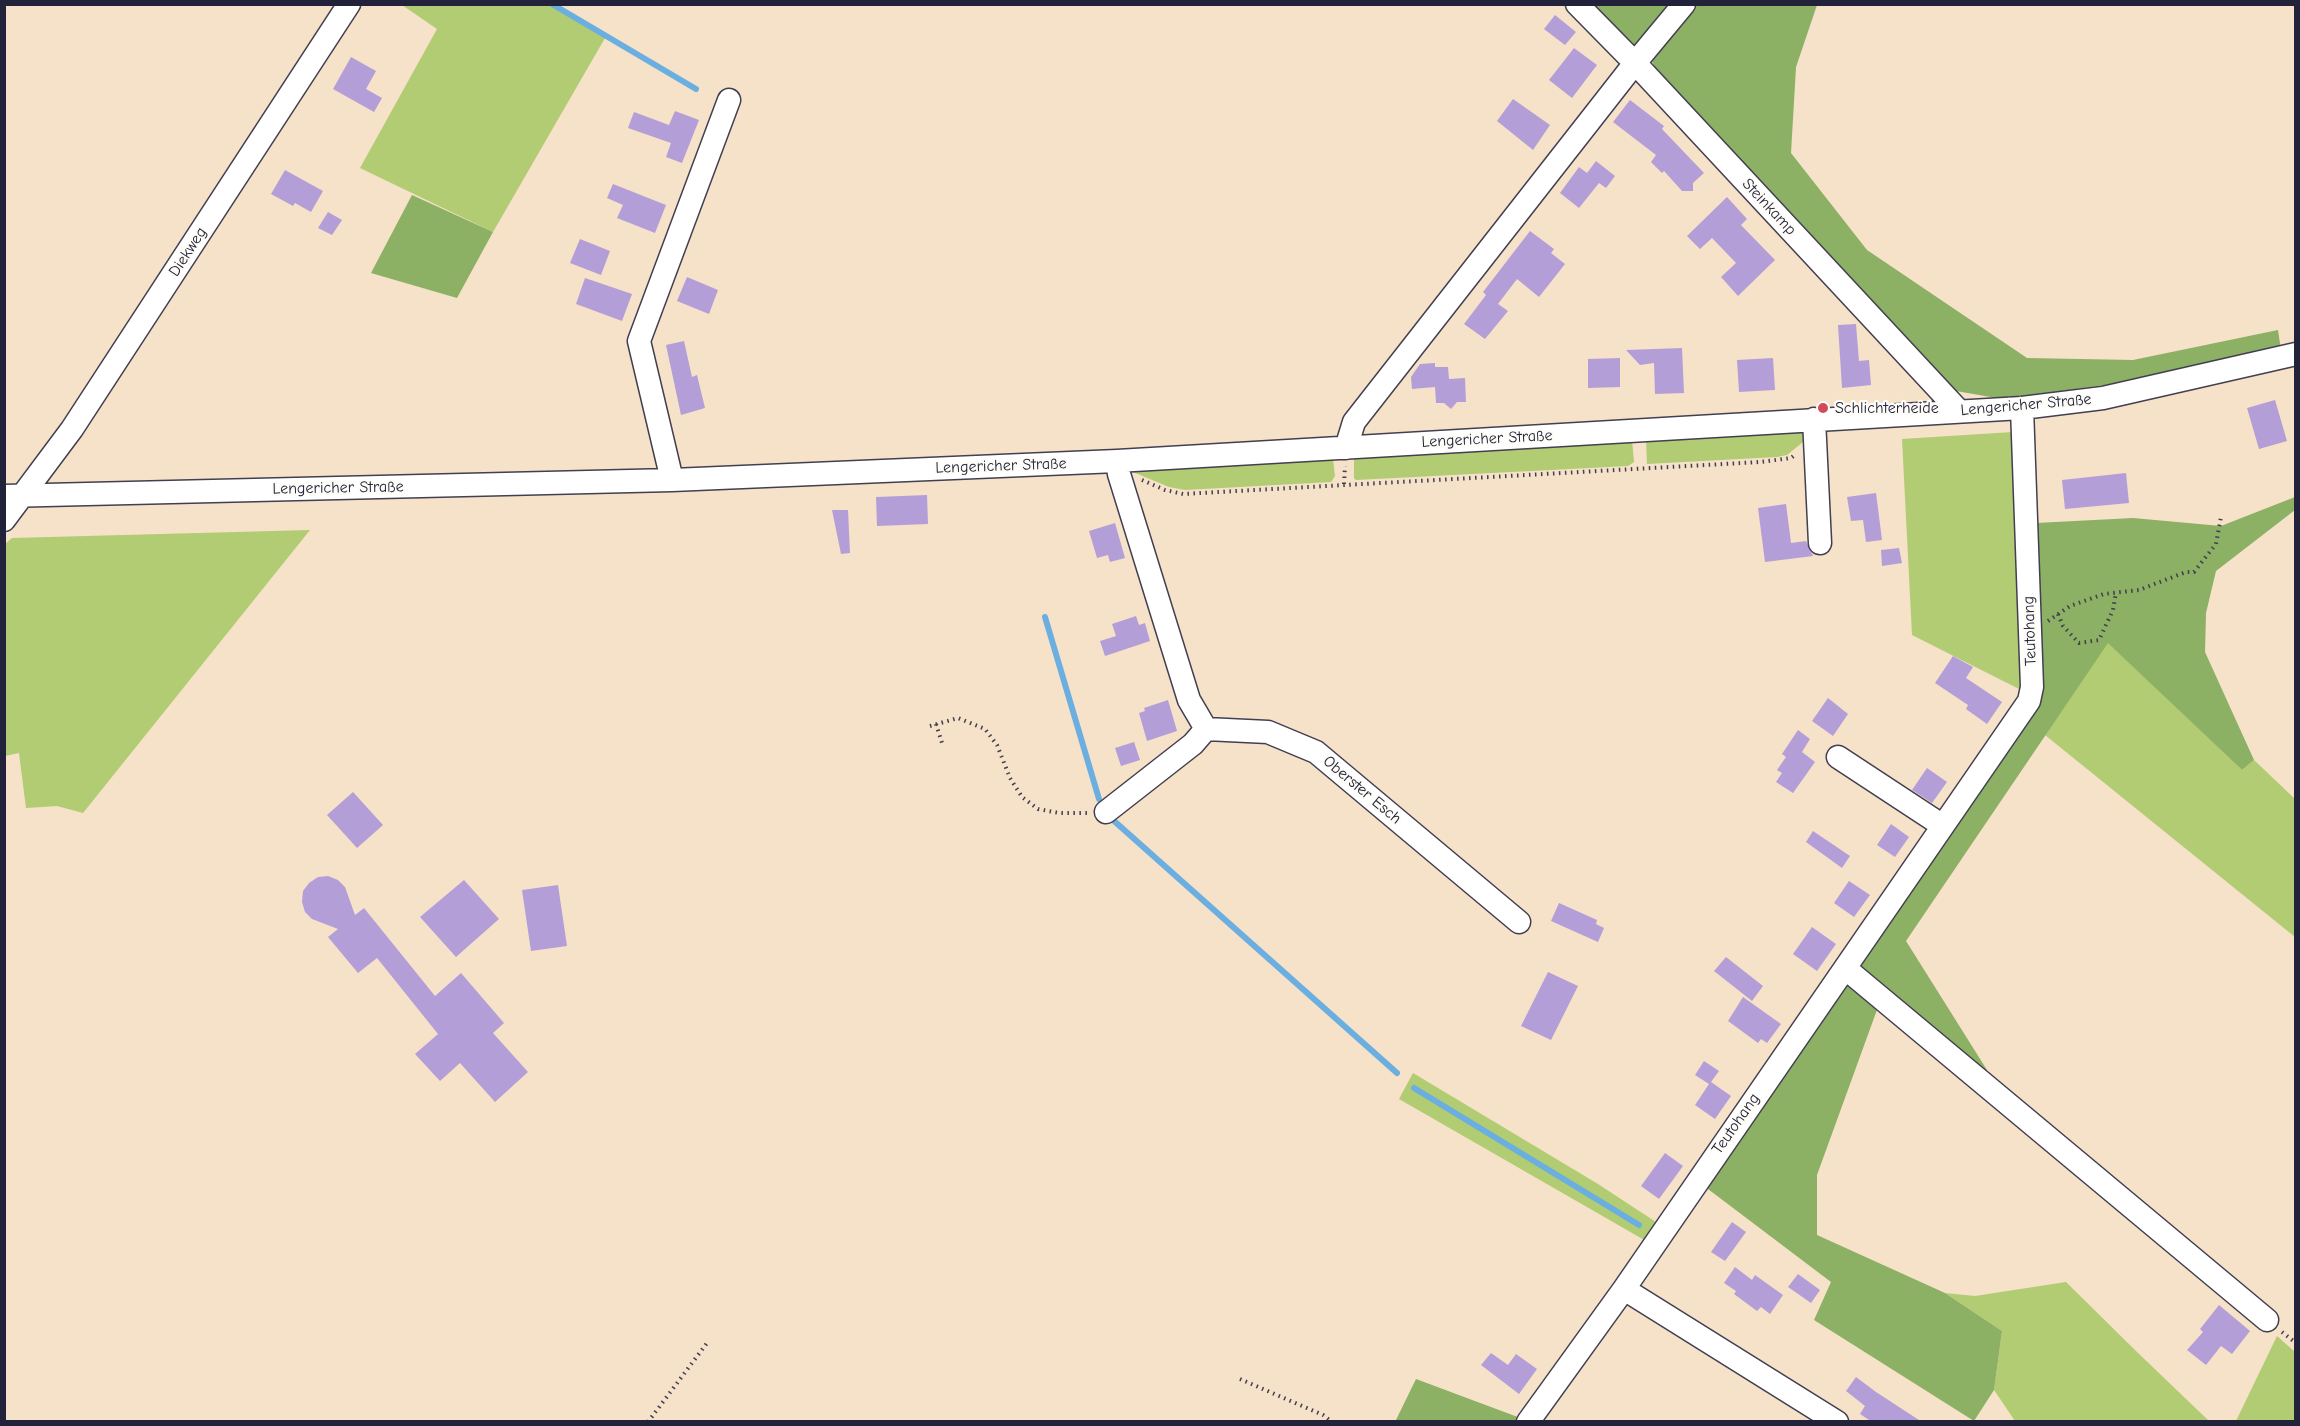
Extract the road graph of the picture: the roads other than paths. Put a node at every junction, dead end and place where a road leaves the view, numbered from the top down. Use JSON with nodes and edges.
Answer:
{"nodes":[{"id":1,"x":349,"y":4,"type":"edge"},
{"id":2,"x":1577,"y":4,"type":"edge"},
{"id":3,"x":1684,"y":4,"type":"edge"},
{"id":4,"x":1635,"y":63,"type":"junction"},
{"id":5,"x":729,"y":100,"type":"dead end"},
{"id":6,"x":2295,"y":354,"type":"edge"},
{"id":7,"x":2022,"y":408,"type":"junction"},
{"id":8,"x":1959,"y":411,"type":"junction"},
{"id":9,"x":1814,"y":419,"type":"junction"},
{"id":10,"x":1346,"y":448,"type":"junction"},
{"id":11,"x":1117,"y":461,"type":"junction"},
{"id":12,"x":672,"y":480,"type":"junction"},
{"id":13,"x":13,"y":496,"type":"edge"},
{"id":14,"x":4,"y":520,"type":"edge"},
{"id":15,"x":1820,"y":543,"type":"dead end"},
{"id":16,"x":1206,"y":729,"type":"junction"},
{"id":17,"x":1838,"y":757,"type":"dead end"},
{"id":18,"x":1106,"y":812,"type":"road end"},
{"id":19,"x":1943,"y":826,"type":"junction"},
{"id":20,"x":1519,"y":922,"type":"dead end"},
{"id":21,"x":1845,"y":968,"type":"junction"},
{"id":22,"x":1624,"y":1290,"type":"junction"},
{"id":23,"x":2267,"y":1320,"type":"dead end"},
{"id":24,"x":1528,"y":1422,"type":"edge"},
{"id":25,"x":1837,"y":1422,"type":"edge"}],
"edges":[{"from":1,"to":13,"type":"street","name":"Diekweg"},
{"from":2,"to":4,"type":"street","name":"Steinkamp"},
{"from":3,"to":4,"type":"street"},
{"from":4,"to":8,"type":"street","name":"Steinkamp"},
{"from":4,"to":10,"type":"street"},
{"from":5,"to":12,"type":"street"},
{"from":6,"to":7,"type":"street","name":"Lengericher Straße"},
{"from":7,"to":8,"type":"street","name":"Lengericher Straße"},
{"from":7,"to":19,"type":"street","name":"Teutohang"},
{"from":8,"to":9,"type":"street","name":"Lengericher Straße"},
{"from":9,"to":10,"type":"street","name":"Lengericher Straße"},
{"from":9,"to":15,"type":"street"},
{"from":10,"to":11,"type":"street","name":"Lengericher Straße"},
{"from":11,"to":12,"type":"street","name":"Lengericher Straße"},
{"from":11,"to":16,"type":"street"},
{"from":12,"to":13,"type":"street","name":"Lengericher Straße"},
{"from":13,"to":14,"type":"street","name":"Diekweg"},
{"from":16,"to":18,"type":"street"},
{"from":16,"to":20,"type":"street","name":"Oberster Esch"},
{"from":17,"to":19,"type":"street"},
{"from":19,"to":21,"type":"street","name":"Teutohang"},
{"from":21,"to":22,"type":"street","name":"Teutohang"},
{"from":21,"to":23,"type":"street"},
{"from":22,"to":24,"type":"street","name":"Teutohang"},
{"from":22,"to":25,"type":"street"}]}
